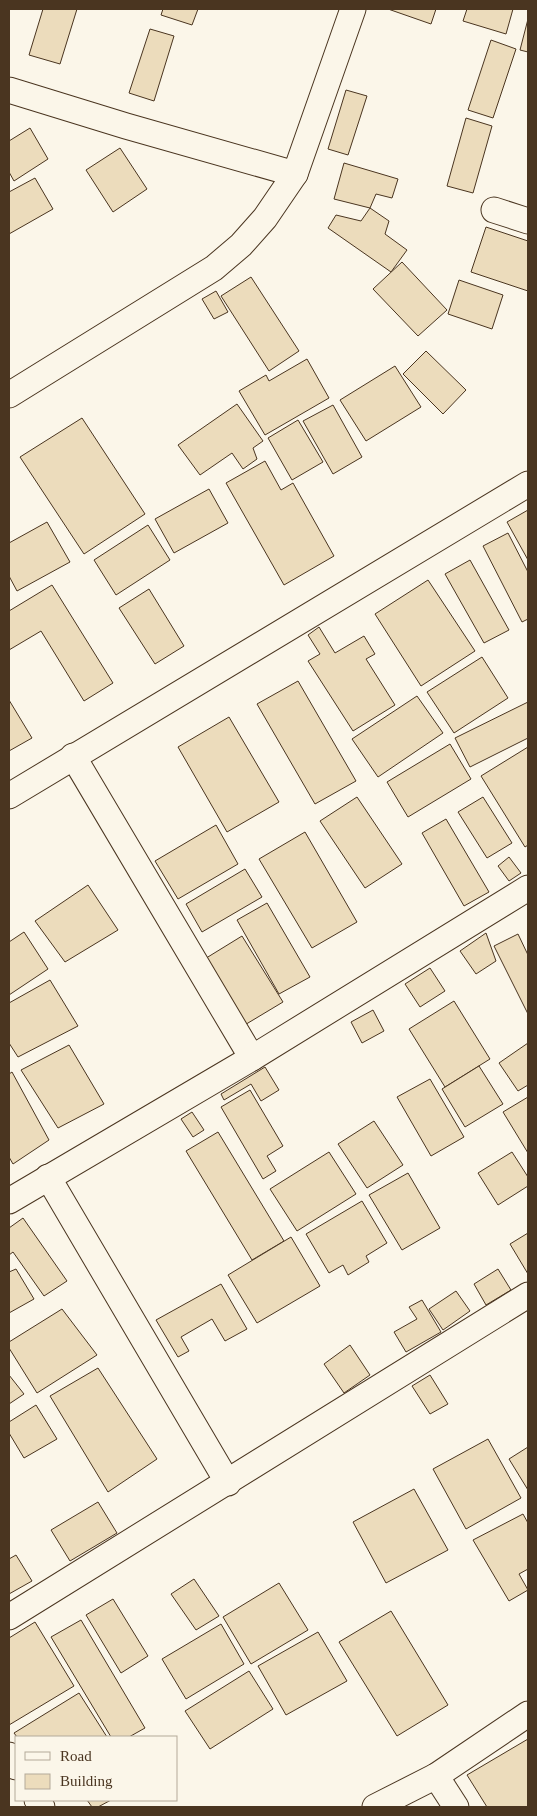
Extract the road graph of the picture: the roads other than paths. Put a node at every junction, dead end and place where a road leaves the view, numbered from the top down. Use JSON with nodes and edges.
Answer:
{"nodes":[{"id":1,"x":353,"y":9,"type":"edge"},
{"id":2,"x":9,"y":90,"type":"edge"},
{"id":3,"x":295,"y":174,"type":"junction"},
{"id":4,"x":494,"y":210,"type":"dead end"},
{"id":5,"x":528,"y":221,"type":"edge"},
{"id":6,"x":9,"y":395,"type":"edge"},
{"id":7,"x":528,"y":484,"type":"edge"},
{"id":8,"x":73,"y":756,"type":"junction"},
{"id":9,"x":9,"y":796,"type":"edge"},
{"id":10,"x":528,"y":888,"type":"edge"},
{"id":11,"x":252,"y":1058,"type":"junction"},
{"id":12,"x":48,"y":1177,"type":"junction"},
{"id":13,"x":9,"y":1201,"type":"edge"},
{"id":14,"x":528,"y":1295,"type":"edge"},
{"id":15,"x":228,"y":1483,"type":"junction"},
{"id":16,"x":9,"y":1617,"type":"edge"},
{"id":17,"x":528,"y":1714,"type":"edge"},
{"id":18,"x":436,"y":1776,"type":"junction"},
{"id":19,"x":375,"y":1807,"type":"edge"},
{"id":20,"x":456,"y":1807,"type":"edge"}],
"edges":[{"from":1,"to":3,"type":"street"},
{"from":2,"to":3,"type":"street"},
{"from":3,"to":6,"type":"street"},
{"from":4,"to":5,"type":"street"},
{"from":7,"to":8,"type":"street"},
{"from":8,"to":9,"type":"street"},
{"from":8,"to":11,"type":"street"},
{"from":10,"to":11,"type":"street"},
{"from":11,"to":12,"type":"street"},
{"from":12,"to":13,"type":"street"},
{"from":12,"to":15,"type":"street"},
{"from":14,"to":15,"type":"street"},
{"from":15,"to":16,"type":"street"},
{"from":17,"to":18,"type":"street"},
{"from":18,"to":19,"type":"street"},
{"from":18,"to":20,"type":"street"}]}
